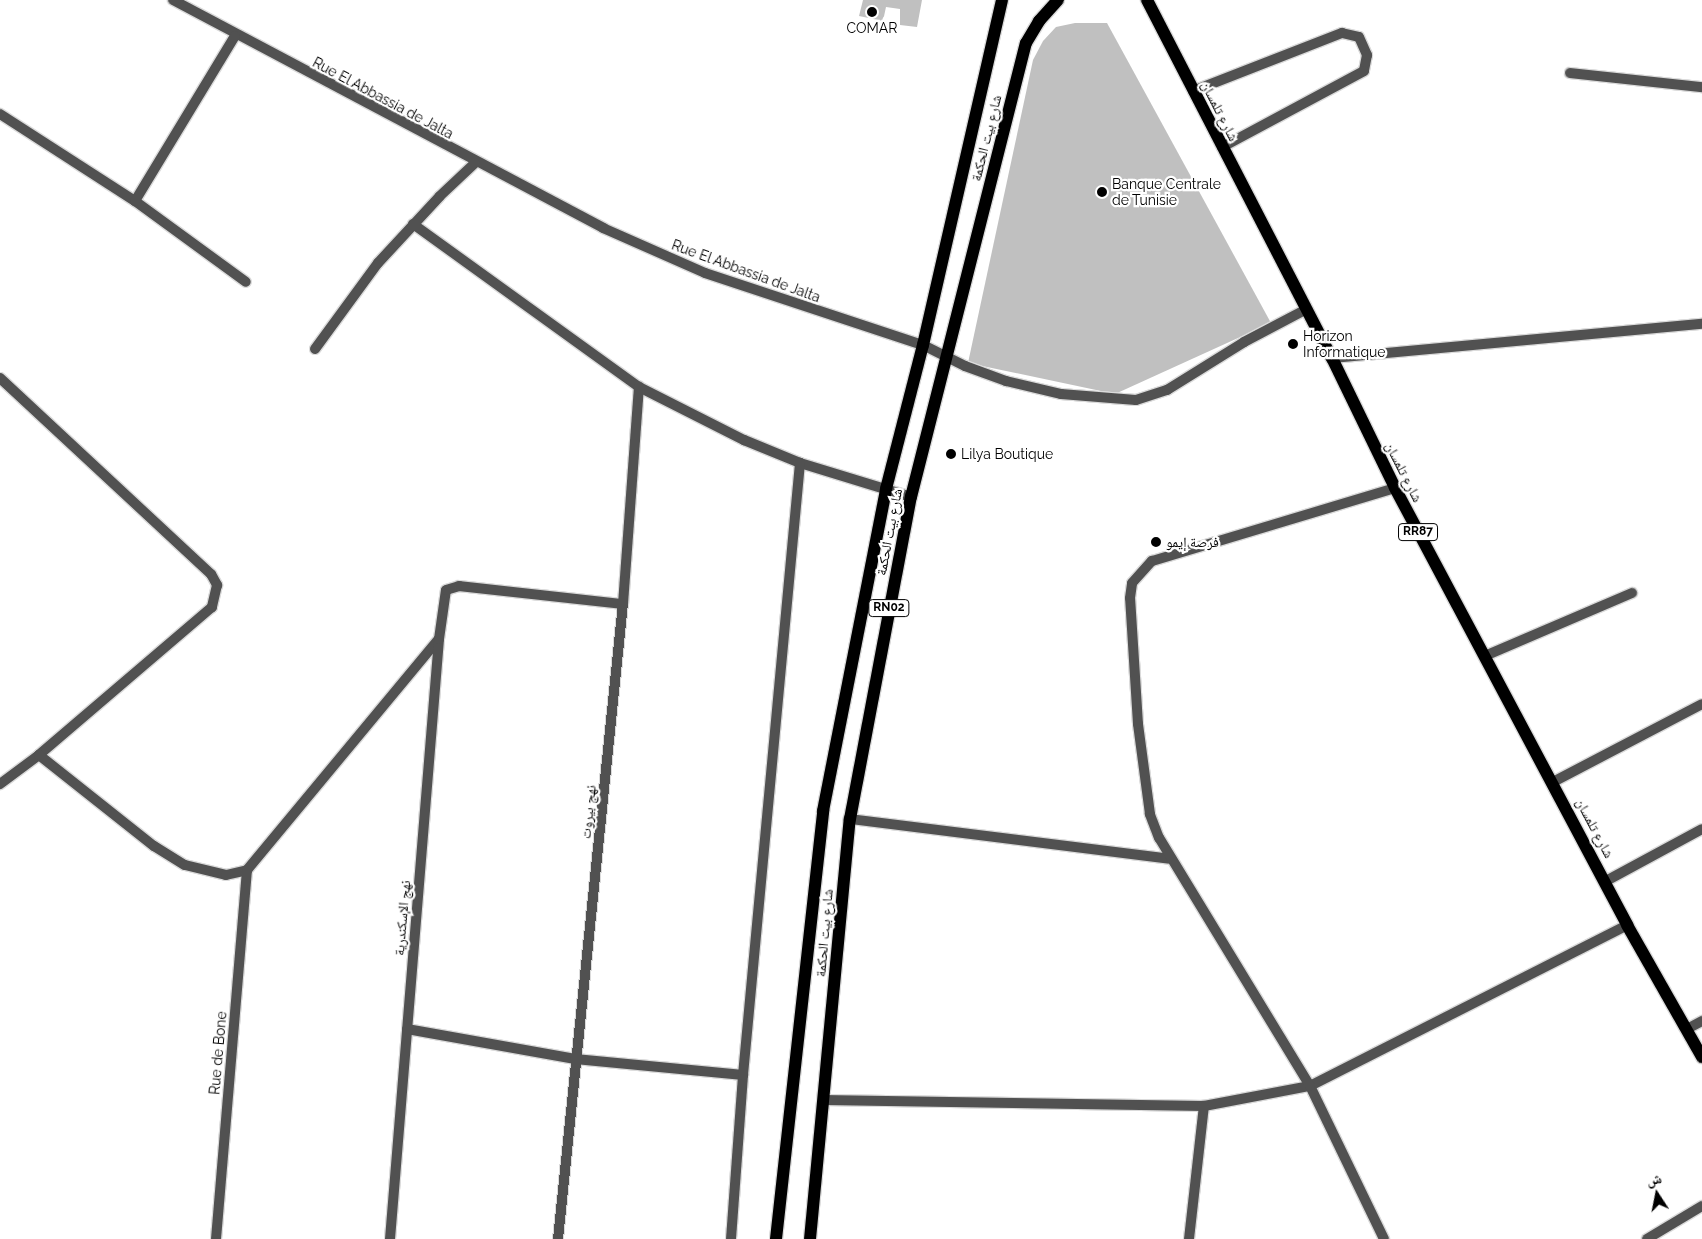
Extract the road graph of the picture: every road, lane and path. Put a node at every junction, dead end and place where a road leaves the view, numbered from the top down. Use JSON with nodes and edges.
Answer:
{"nodes":[{"id":1,"x":173,"y":0,"type":"edge"},
{"id":2,"x":1002,"y":0,"type":"edge"},
{"id":3,"x":1058,"y":0,"type":"edge"},
{"id":4,"x":1147,"y":0,"type":"edge"},
{"id":5,"x":235,"y":36,"type":"junction"},
{"id":6,"x":1570,"y":73,"type":"dead end"},
{"id":7,"x":1702,"y":86,"type":"edge"},
{"id":8,"x":1193,"y":91,"type":"junction"},
{"id":9,"x":0,"y":114,"type":"edge"},
{"id":10,"x":1222,"y":147,"type":"junction"},
{"id":11,"x":475,"y":163,"type":"junction"},
{"id":12,"x":136,"y":200,"type":"junction"},
{"id":13,"x":413,"y":224,"type":"junction"},
{"id":14,"x":246,"y":282,"type":"dead end"},
{"id":15,"x":1305,"y":310,"type":"junction"},
{"id":16,"x":1702,"y":324,"type":"edge"},
{"id":17,"x":923,"y":345,"type":"junction"},
{"id":18,"x":315,"y":349,"type":"dead end"},
{"id":19,"x":947,"y":358,"type":"junction"},
{"id":20,"x":1332,"y":358,"type":"junction"},
{"id":21,"x":0,"y":378,"type":"edge"},
{"id":22,"x":639,"y":387,"type":"junction"},
{"id":23,"x":800,"y":463,"type":"junction"},
{"id":24,"x":1395,"y":488,"type":"junction"},
{"id":25,"x":886,"y":489,"type":"junction"},
{"id":26,"x":911,"y":497,"type":"junction"},
{"id":27,"x":1632,"y":593,"type":"dead end"},
{"id":28,"x":623,"y":604,"type":"junction"},
{"id":29,"x":439,"y":639,"type":"junction"},
{"id":30,"x":1485,"y":656,"type":"junction"},
{"id":31,"x":1702,"y":704,"type":"edge"},
{"id":32,"x":39,"y":755,"type":"junction"},
{"id":33,"x":1553,"y":782,"type":"junction"},
{"id":34,"x":0,"y":784,"type":"edge"},
{"id":35,"x":850,"y":819,"type":"junction"},
{"id":36,"x":1702,"y":829,"type":"edge"},
{"id":37,"x":1169,"y":859,"type":"junction"},
{"id":38,"x":247,"y":870,"type":"junction"},
{"id":39,"x":1606,"y":881,"type":"junction"},
{"id":40,"x":1627,"y":925,"type":"junction"},
{"id":41,"x":1702,"y":1021,"type":"edge"},
{"id":42,"x":407,"y":1029,"type":"junction"},
{"id":43,"x":1687,"y":1029,"type":"junction"},
{"id":44,"x":1702,"y":1057,"type":"edge"},
{"id":45,"x":575,"y":1059,"type":"junction"},
{"id":46,"x":743,"y":1075,"type":"junction"},
{"id":47,"x":1310,"y":1086,"type":"junction"},
{"id":48,"x":823,"y":1100,"type":"junction"},
{"id":49,"x":1204,"y":1106,"type":"junction"},
{"id":50,"x":1702,"y":1206,"type":"edge"},
{"id":51,"x":216,"y":1239,"type":"edge"},
{"id":52,"x":390,"y":1239,"type":"edge"},
{"id":53,"x":558,"y":1239,"type":"edge"},
{"id":54,"x":732,"y":1239,"type":"edge"},
{"id":55,"x":776,"y":1239,"type":"edge"},
{"id":56,"x":810,"y":1239,"type":"edge"},
{"id":57,"x":1189,"y":1239,"type":"edge"},
{"id":58,"x":1384,"y":1239,"type":"edge"},
{"id":59,"x":1646,"y":1239,"type":"edge"}],
"edges":[{"from":1,"to":5,"type":"street","name":"Rue El Abbassia de Jalta"},
{"from":2,"to":17,"type":"main road","name":"شارع بيت الحكمة","number":"RN02"},
{"from":3,"to":19,"type":"main road","name":"شارع بيت الحكمة","number":"RN02"},
{"from":4,"to":8,"type":"main road","name":"شارع تلمسان","number":"RR87"},
{"from":5,"to":11,"type":"street","name":"Rue El Abbassia de Jalta"},
{"from":5,"to":12,"type":"street"},
{"from":6,"to":7,"type":"street"},
{"from":8,"to":10,"type":"main road","name":"شارع تلمسان","number":"RR87"},
{"from":8,"to":10,"type":"street"},
{"from":9,"to":12,"type":"street"},
{"from":10,"to":15,"type":"main road","name":"شارع تلمسان","number":"RR87"},
{"from":11,"to":13,"type":"street"},
{"from":11,"to":17,"type":"street","name":"Rue El Abbassia de Jalta"},
{"from":12,"to":14,"type":"street"},
{"from":13,"to":18,"type":"street"},
{"from":13,"to":22,"type":"street"},
{"from":15,"to":19,"type":"street","name":"Rue El Abbassia de Jalta"},
{"from":15,"to":20,"type":"main road","name":"شارع تلمسان","number":"RR87"},
{"from":16,"to":20,"type":"street"},
{"from":17,"to":19,"type":"street","name":"Rue El Abbassia de Jalta"},
{"from":17,"to":25,"type":"main road","name":"شارع بيت الحكمة","number":"RN02"},
{"from":19,"to":26,"type":"main road","name":"شارع بيت الحكمة","number":"RN02"},
{"from":20,"to":24,"type":"main road","name":"شارع تلمسان","number":"RR87"},
{"from":21,"to":32,"type":"street"},
{"from":22,"to":23,"type":"street"},
{"from":22,"to":28,"type":"street","name":"نهج بيروت"},
{"from":23,"to":25,"type":"street"},
{"from":23,"to":46,"type":"street"},
{"from":24,"to":30,"type":"main road","name":"شارع تلمسان","number":"RR87"},
{"from":24,"to":37,"type":"street"},
{"from":25,"to":26,"type":"street"},
{"from":25,"to":55,"type":"main road","name":"شارع بيت الحكمة","number":"RN02"},
{"from":26,"to":35,"type":"main road","name":"شارع بيت الحكمة","number":"RN02"},
{"from":27,"to":30,"type":"street"},
{"from":28,"to":29,"type":"street","name":"نهج الإسكندرية"},
{"from":28,"to":45,"type":"street","name":"نهج بيروت"},
{"from":29,"to":38,"type":"street"},
{"from":29,"to":42,"type":"street","name":"نهج الإسكندرية"},
{"from":30,"to":33,"type":"main road","name":"شارع تلمسان","number":"RR87"},
{"from":31,"to":33,"type":"street"},
{"from":32,"to":34,"type":"street"},
{"from":32,"to":38,"type":"street"},
{"from":33,"to":39,"type":"main road","name":"شارع تلمسان","number":"RR87"},
{"from":35,"to":37,"type":"street"},
{"from":35,"to":48,"type":"main road","name":"شارع بيت الحكمة","number":"RN02"},
{"from":36,"to":39,"type":"street"},
{"from":37,"to":47,"type":"street"},
{"from":38,"to":51,"type":"street","name":"Rue de Bone"},
{"from":39,"to":40,"type":"main road","name":"شارع تلمسان","number":"RR87"},
{"from":40,"to":43,"type":"main road","name":"شارع تلمسان","number":"RR87"},
{"from":40,"to":47,"type":"street"},
{"from":41,"to":43,"type":"street"},
{"from":42,"to":45,"type":"street"},
{"from":42,"to":52,"type":"street","name":"نهج الإسكندرية"},
{"from":43,"to":44,"type":"main road","name":"شارع تلمسان","number":"RR87"},
{"from":45,"to":46,"type":"street"},
{"from":45,"to":53,"type":"street","name":"نهج بيروت"},
{"from":46,"to":54,"type":"street"},
{"from":47,"to":49,"type":"street"},
{"from":47,"to":58,"type":"street"},
{"from":48,"to":49,"type":"street"},
{"from":48,"to":56,"type":"main road","name":"شارع بيت الحكمة","number":"RN02"},
{"from":49,"to":57,"type":"street"},
{"from":50,"to":59,"type":"street"}]}
